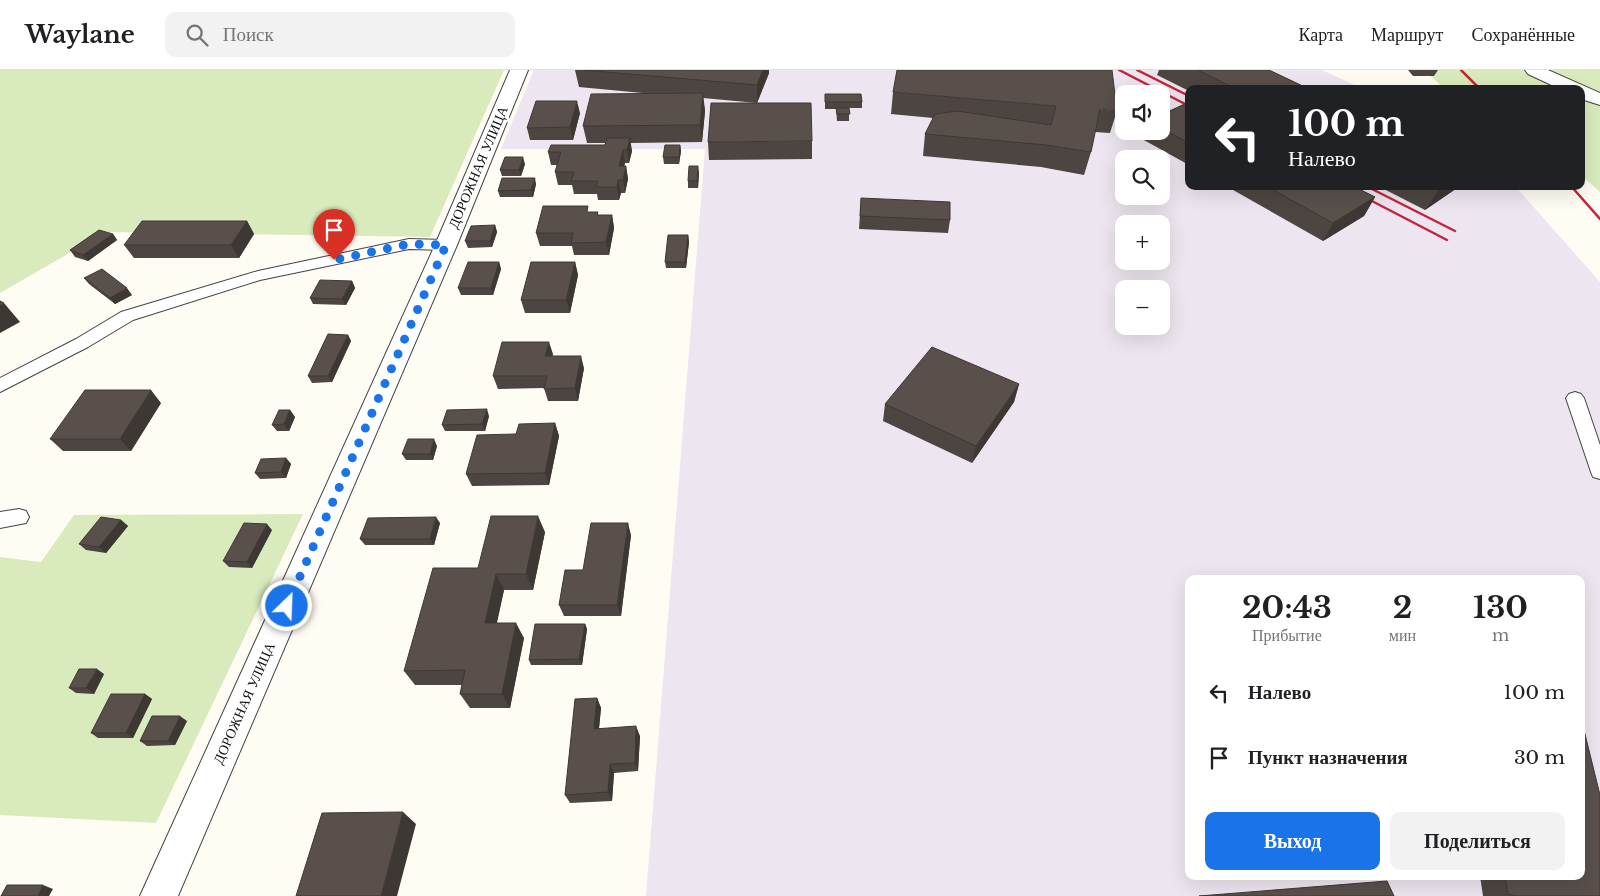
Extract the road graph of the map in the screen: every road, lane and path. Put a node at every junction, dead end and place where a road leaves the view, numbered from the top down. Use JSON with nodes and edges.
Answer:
{"nodes":[{"id":1,"x":519,"y":70,"type":"edge"},
{"id":2,"x":1534,"y":70,"type":"edge"},
{"id":3,"x":1566,"y":85,"type":"edge"},
{"id":4,"x":1585,"y":94,"type":"edge"},
{"id":5,"x":1600,"y":100,"type":"edge"},
{"id":6,"x":446,"y":245,"type":"junction"},
{"id":7,"x":0,"y":386,"type":"edge"},
{"id":8,"x":1575,"y":398,"type":"dead end"},
{"id":9,"x":1600,"y":472,"type":"edge"},
{"id":10,"x":20,"y":517,"type":"dead end"},
{"id":11,"x":0,"y":520,"type":"edge"},
{"id":12,"x":159,"y":896,"type":"edge"}],
"edges":[{"from":1,"to":6,"type":"street","name":"ДОРОЖНАЯ УЛИЦА"},
{"from":2,"to":3,"type":"street"},
{"from":4,"to":5,"type":"street"},
{"from":6,"to":7,"type":"lane"},
{"from":6,"to":12,"type":"street","name":"ДОРОЖНАЯ УЛИЦА"},
{"from":8,"to":9,"type":"lane"},
{"from":10,"to":11,"type":"lane"}]}
